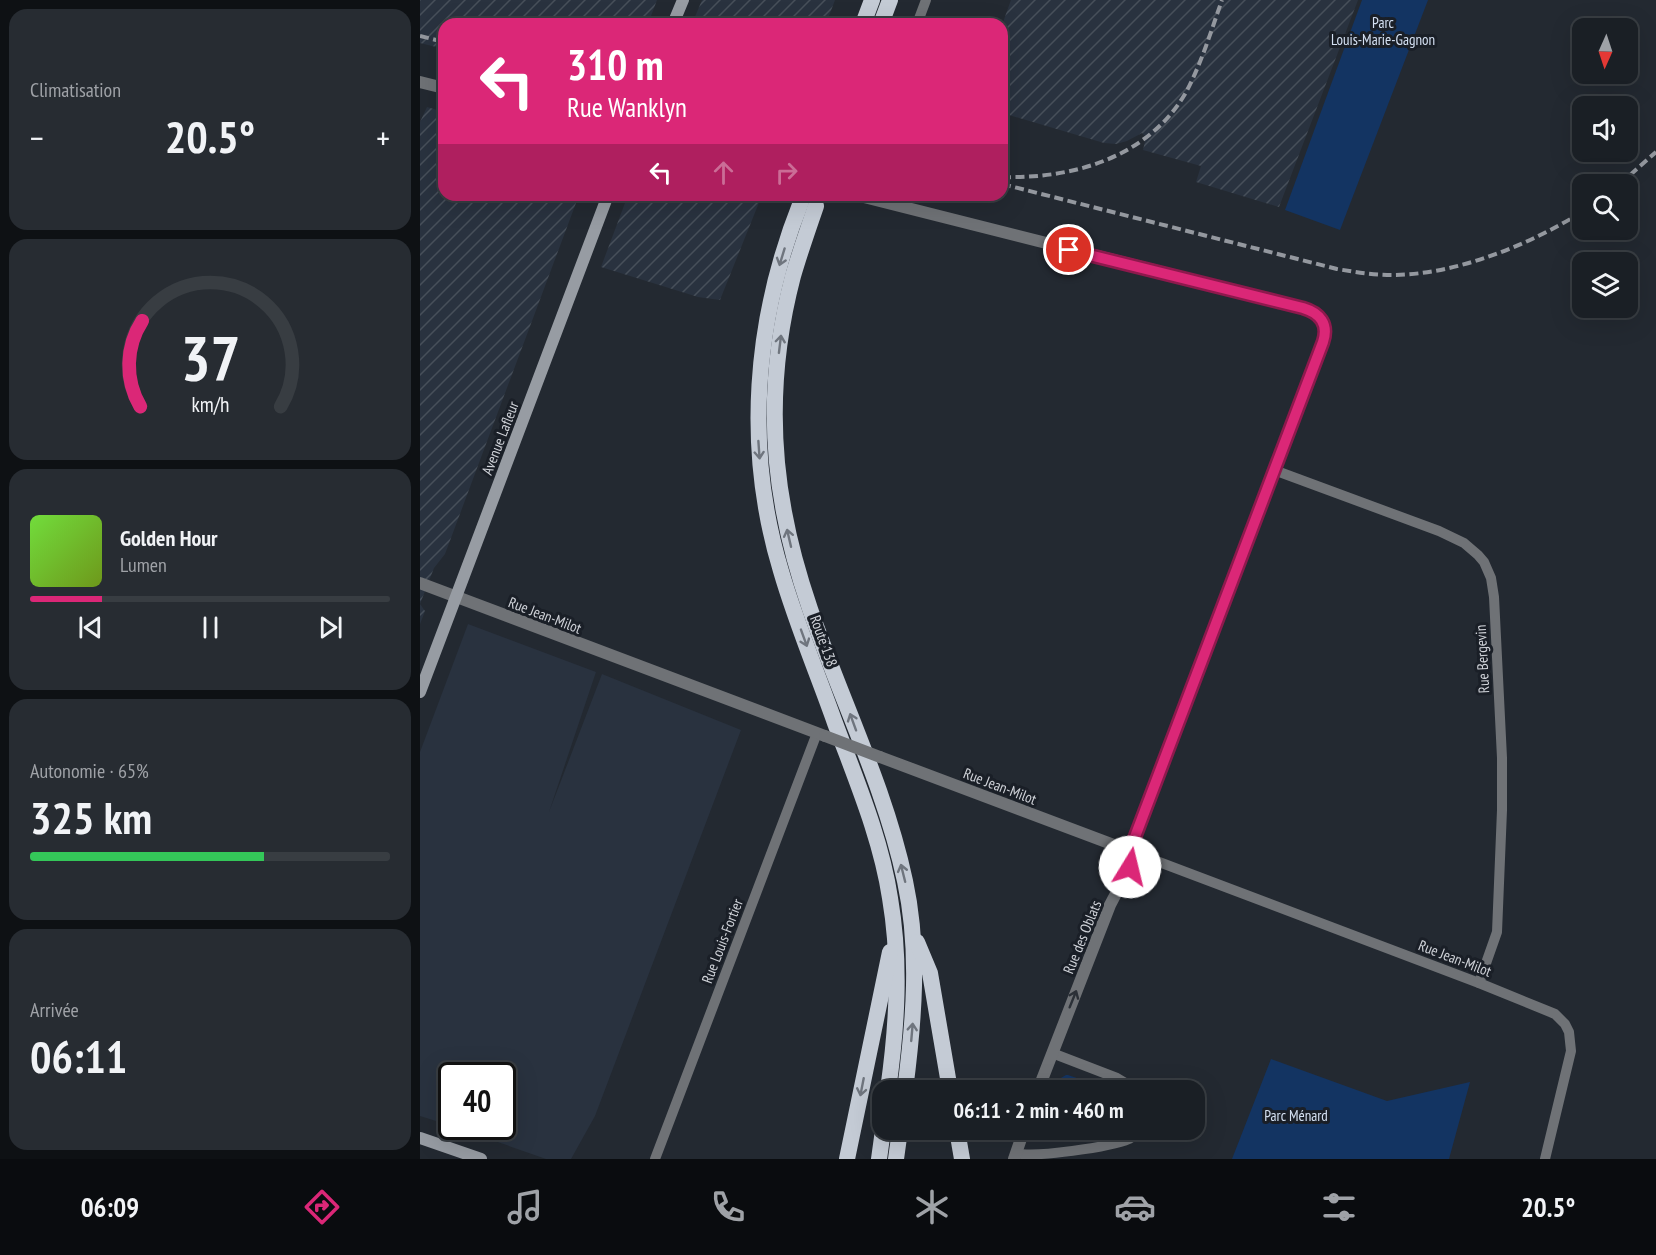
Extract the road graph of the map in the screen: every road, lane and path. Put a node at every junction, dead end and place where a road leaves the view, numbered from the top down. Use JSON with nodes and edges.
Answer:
{"nodes":[{"id":1,"x":682,"y":0,"type":"edge"},
{"id":2,"x":872,"y":0,"type":"edge"},
{"id":3,"x":890,"y":0,"type":"edge"},
{"id":4,"x":926,"y":0,"type":"edge"},
{"id":5,"x":676,"y":18,"type":"edge"},
{"id":6,"x":865,"y":18,"type":"edge"},
{"id":7,"x":883,"y":18,"type":"edge"},
{"id":8,"x":919,"y":18,"type":"edge"},
{"id":9,"x":420,"y":82,"type":"edge"},
{"id":10,"x":438,"y":86,"type":"edge"},
{"id":11,"x":606,"y":201,"type":"edge"},
{"id":12,"x":880,"y":201,"type":"edge"},
{"id":13,"x":1274,"y":470,"type":"junction"},
{"id":14,"x":420,"y":583,"type":"edge"},
{"id":15,"x":456,"y":597,"type":"junction"},
{"id":16,"x":420,"y":692,"type":"edge"},
{"id":17,"x":821,"y":734,"type":"junction"},
{"id":18,"x":1130,"y":850,"type":"junction"},
{"id":19,"x":912,"y":931,"type":"junction"},
{"id":20,"x":894,"y":934,"type":"junction"},
{"id":21,"x":1479,"y":983,"type":"junction"},
{"id":22,"x":1052,"y":1053,"type":"junction"},
{"id":23,"x":889,"y":1080,"type":"edge"},
{"id":24,"x":906,"y":1080,"type":"edge"},
{"id":25,"x":948,"y":1080,"type":"edge"},
{"id":26,"x":1042,"y":1080,"type":"edge"},
{"id":27,"x":1120,"y":1080,"type":"edge"},
{"id":28,"x":420,"y":1138,"type":"edge"},
{"id":29,"x":882,"y":1140,"type":"edge"},
{"id":30,"x":899,"y":1140,"type":"edge"},
{"id":31,"x":959,"y":1140,"type":"edge"},
{"id":32,"x":1021,"y":1140,"type":"edge"},
{"id":33,"x":1123,"y":1140,"type":"edge"},
{"id":34,"x":1015,"y":1156,"type":"edge"},
{"id":35,"x":481,"y":1159,"type":"edge"},
{"id":36,"x":655,"y":1159,"type":"edge"},
{"id":37,"x":847,"y":1159,"type":"edge"},
{"id":38,"x":879,"y":1159,"type":"edge"},
{"id":39,"x":896,"y":1159,"type":"edge"},
{"id":40,"x":962,"y":1159,"type":"edge"},
{"id":41,"x":1545,"y":1159,"type":"edge"}],
"edges":[{"from":1,"to":5,"type":"main road"},
{"from":2,"to":6,"type":"highway"},
{"from":3,"to":7,"type":"highway"},
{"from":4,"to":8,"type":"street"},
{"from":9,"to":10,"type":"street"},
{"from":11,"to":15,"type":"main road","name":"Avenue Lafleur"},
{"from":12,"to":13,"type":"street","name":"Rue des Oblats"},
{"from":13,"to":18,"type":"street","name":"Rue des Oblats"},
{"from":13,"to":21,"type":"street","name":"Rue Bergevin"},
{"from":14,"to":15,"type":"street","name":"Rue Jean-Milot"},
{"from":15,"to":16,"type":"main road","name":"Avenue Lafleur"},
{"from":15,"to":17,"type":"street","name":"Rue Jean-Milot"},
{"from":17,"to":18,"type":"street","name":"Rue Jean-Milot","bridge":true},
{"from":17,"to":36,"type":"street","name":"Rue Louis-Fortier"},
{"from":18,"to":21,"type":"street","name":"Rue Jean-Milot"},
{"from":22,"to":18,"type":"street","name":"Rue des Oblats","one_way":true},
{"from":19,"to":20,"type":"highway","name":"Route 138","one_way":true},
{"from":24,"to":19,"type":"highway","name":"Route 138","one_way":true},
{"from":19,"to":25,"type":"highway"},
{"from":20,"to":23,"type":"highway","name":"Route 138"},
{"from":20,"to":37,"type":"highway","one_way":true},
{"from":21,"to":41,"type":"street","name":"Rue Jean-Milot"},
{"from":22,"to":26,"type":"street","name":"Rue des Oblats"},
{"from":22,"to":27,"type":"street"},
{"from":28,"to":35,"type":"main road"},
{"from":29,"to":38,"type":"highway"},
{"from":30,"to":39,"type":"highway"},
{"from":31,"to":40,"type":"highway"},
{"from":32,"to":34,"type":"street"},
{"from":33,"to":34,"type":"street"}]}
